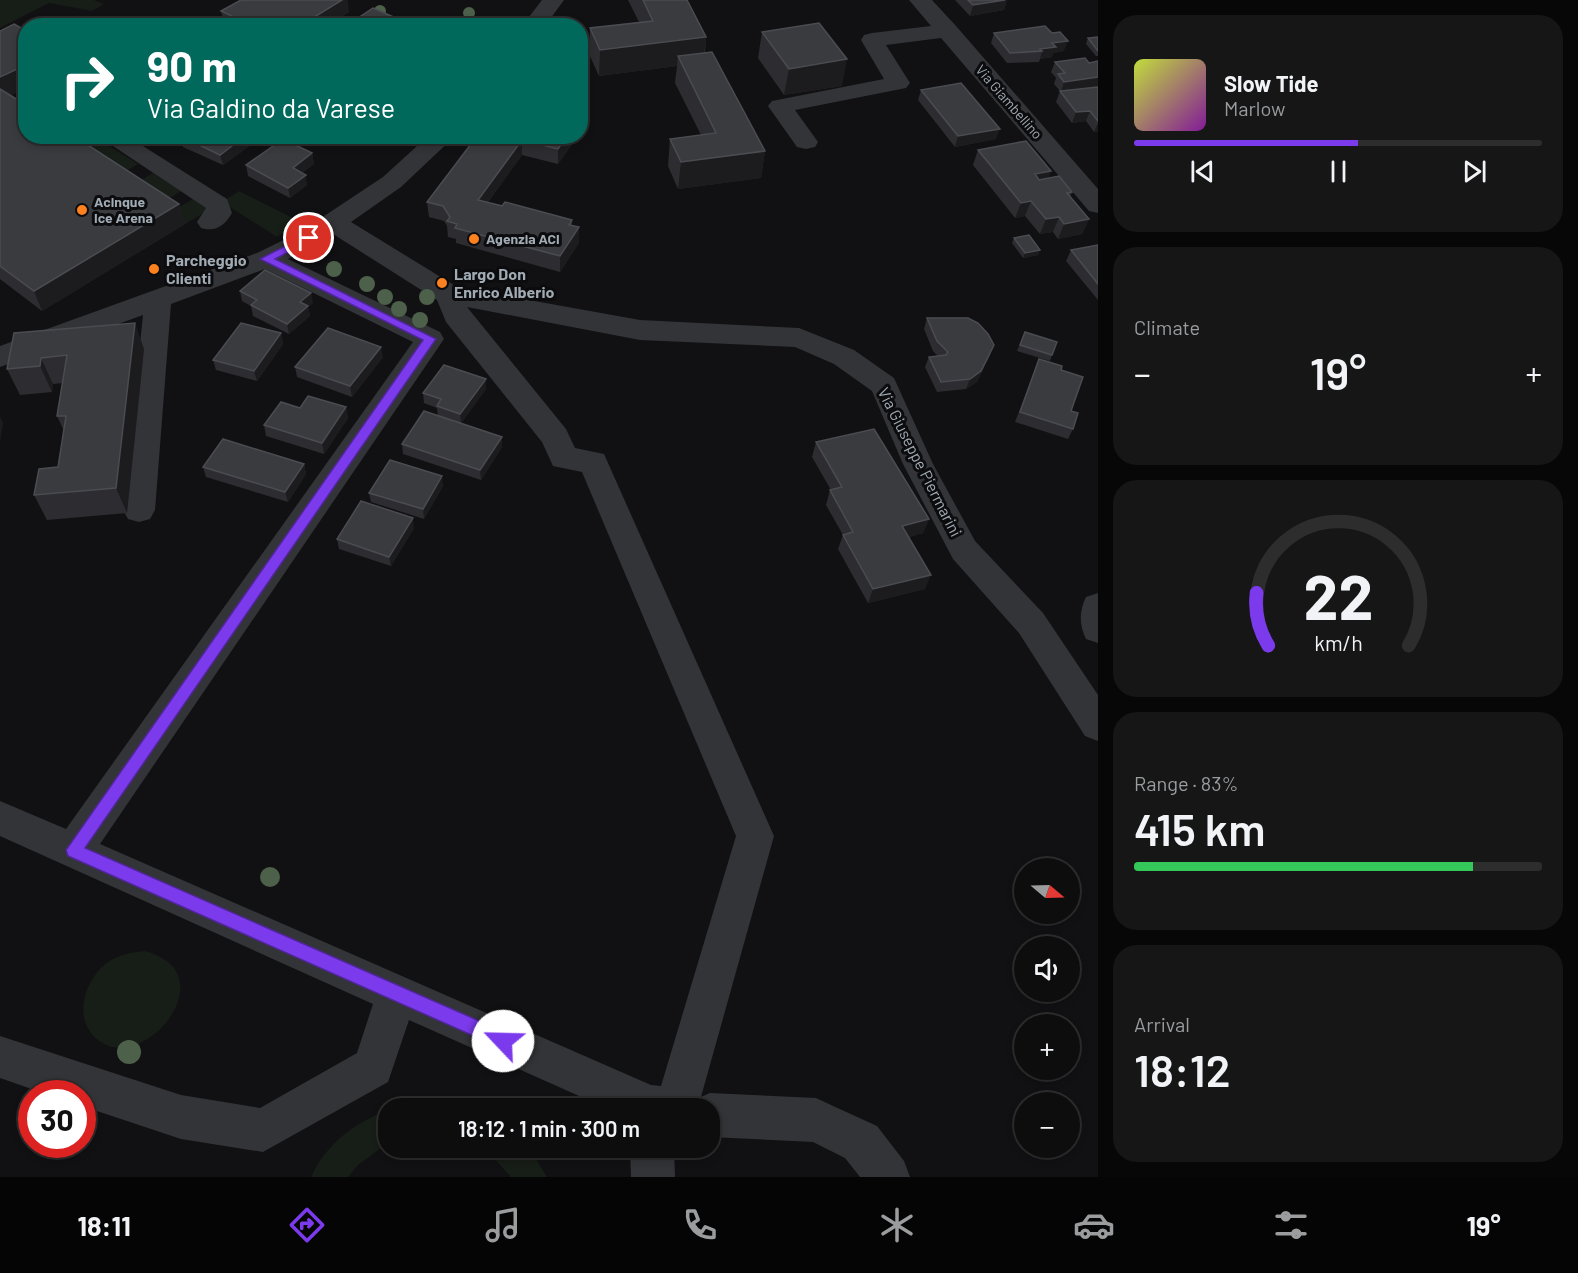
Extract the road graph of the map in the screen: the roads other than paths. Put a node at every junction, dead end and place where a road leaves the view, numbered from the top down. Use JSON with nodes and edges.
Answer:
{"nodes":[{"id":1,"x":553,"y":0,"type":"edge"},
{"id":2,"x":920,"y":0,"type":"edge"},
{"id":3,"x":539,"y":18,"type":"edge"},
{"id":4,"x":948,"y":31,"type":"junction"},
{"id":5,"x":806,"y":142,"type":"dead end"},
{"id":6,"x":123,"y":144,"type":"edge"},
{"id":7,"x":434,"y":144,"type":"edge"},
{"id":8,"x":1098,"y":205,"type":"edge"},
{"id":9,"x":210,"y":222,"type":"dead end"},
{"id":10,"x":334,"y":223,"type":"junction"},
{"id":11,"x":266,"y":259,"type":"junction"},
{"id":12,"x":449,"y":295,"type":"junction"},
{"id":13,"x":158,"y":300,"type":"junction"},
{"id":14,"x":0,"y":357,"type":"edge"},
{"id":15,"x":139,"y":510,"type":"dead end"},
{"id":16,"x":1098,"y":607,"type":"edge"},
{"id":17,"x":1098,"y":629,"type":"edge"},
{"id":18,"x":1098,"y":725,"type":"edge"},
{"id":19,"x":0,"y":819,"type":"edge"},
{"id":20,"x":74,"y":850,"type":"junction"},
{"id":21,"x":397,"y":994,"type":"junction"},
{"id":22,"x":0,"y":1057,"type":"edge"},
{"id":23,"x":619,"y":1098,"type":"edge"},
{"id":24,"x":664,"y":1098,"type":"edge"},
{"id":25,"x":720,"y":1115,"type":"edge"},
{"id":26,"x":655,"y":1158,"type":"edge"},
{"id":27,"x":653,"y":1177,"type":"edge"},
{"id":28,"x":888,"y":1177,"type":"edge"}],
"edges":[{"from":1,"to":3,"type":"street"},
{"from":2,"to":4,"type":"street","name":"Via Giambellino"},
{"from":4,"to":5,"type":"street"},
{"from":4,"to":8,"type":"street","name":"Via Giambellino"},
{"from":6,"to":9,"type":"street"},
{"from":7,"to":10,"type":"street"},
{"from":10,"to":11,"type":"street"},
{"from":10,"to":12,"type":"street","name":"Via Giuseppe Piermarini"},
{"from":11,"to":13,"type":"street"},
{"from":11,"to":20,"type":"street"},
{"from":12,"to":18,"type":"street","name":"Via Giuseppe Piermarini"},
{"from":12,"to":24,"type":"street"},
{"from":13,"to":14,"type":"street"},
{"from":13,"to":15,"type":"street"},
{"from":16,"to":17,"type":"street"},
{"from":19,"to":20,"type":"street"},
{"from":20,"to":21,"type":"street"},
{"from":21,"to":22,"type":"street"},
{"from":21,"to":23,"type":"street"},
{"from":25,"to":28,"type":"street"},
{"from":26,"to":27,"type":"street"}]}
